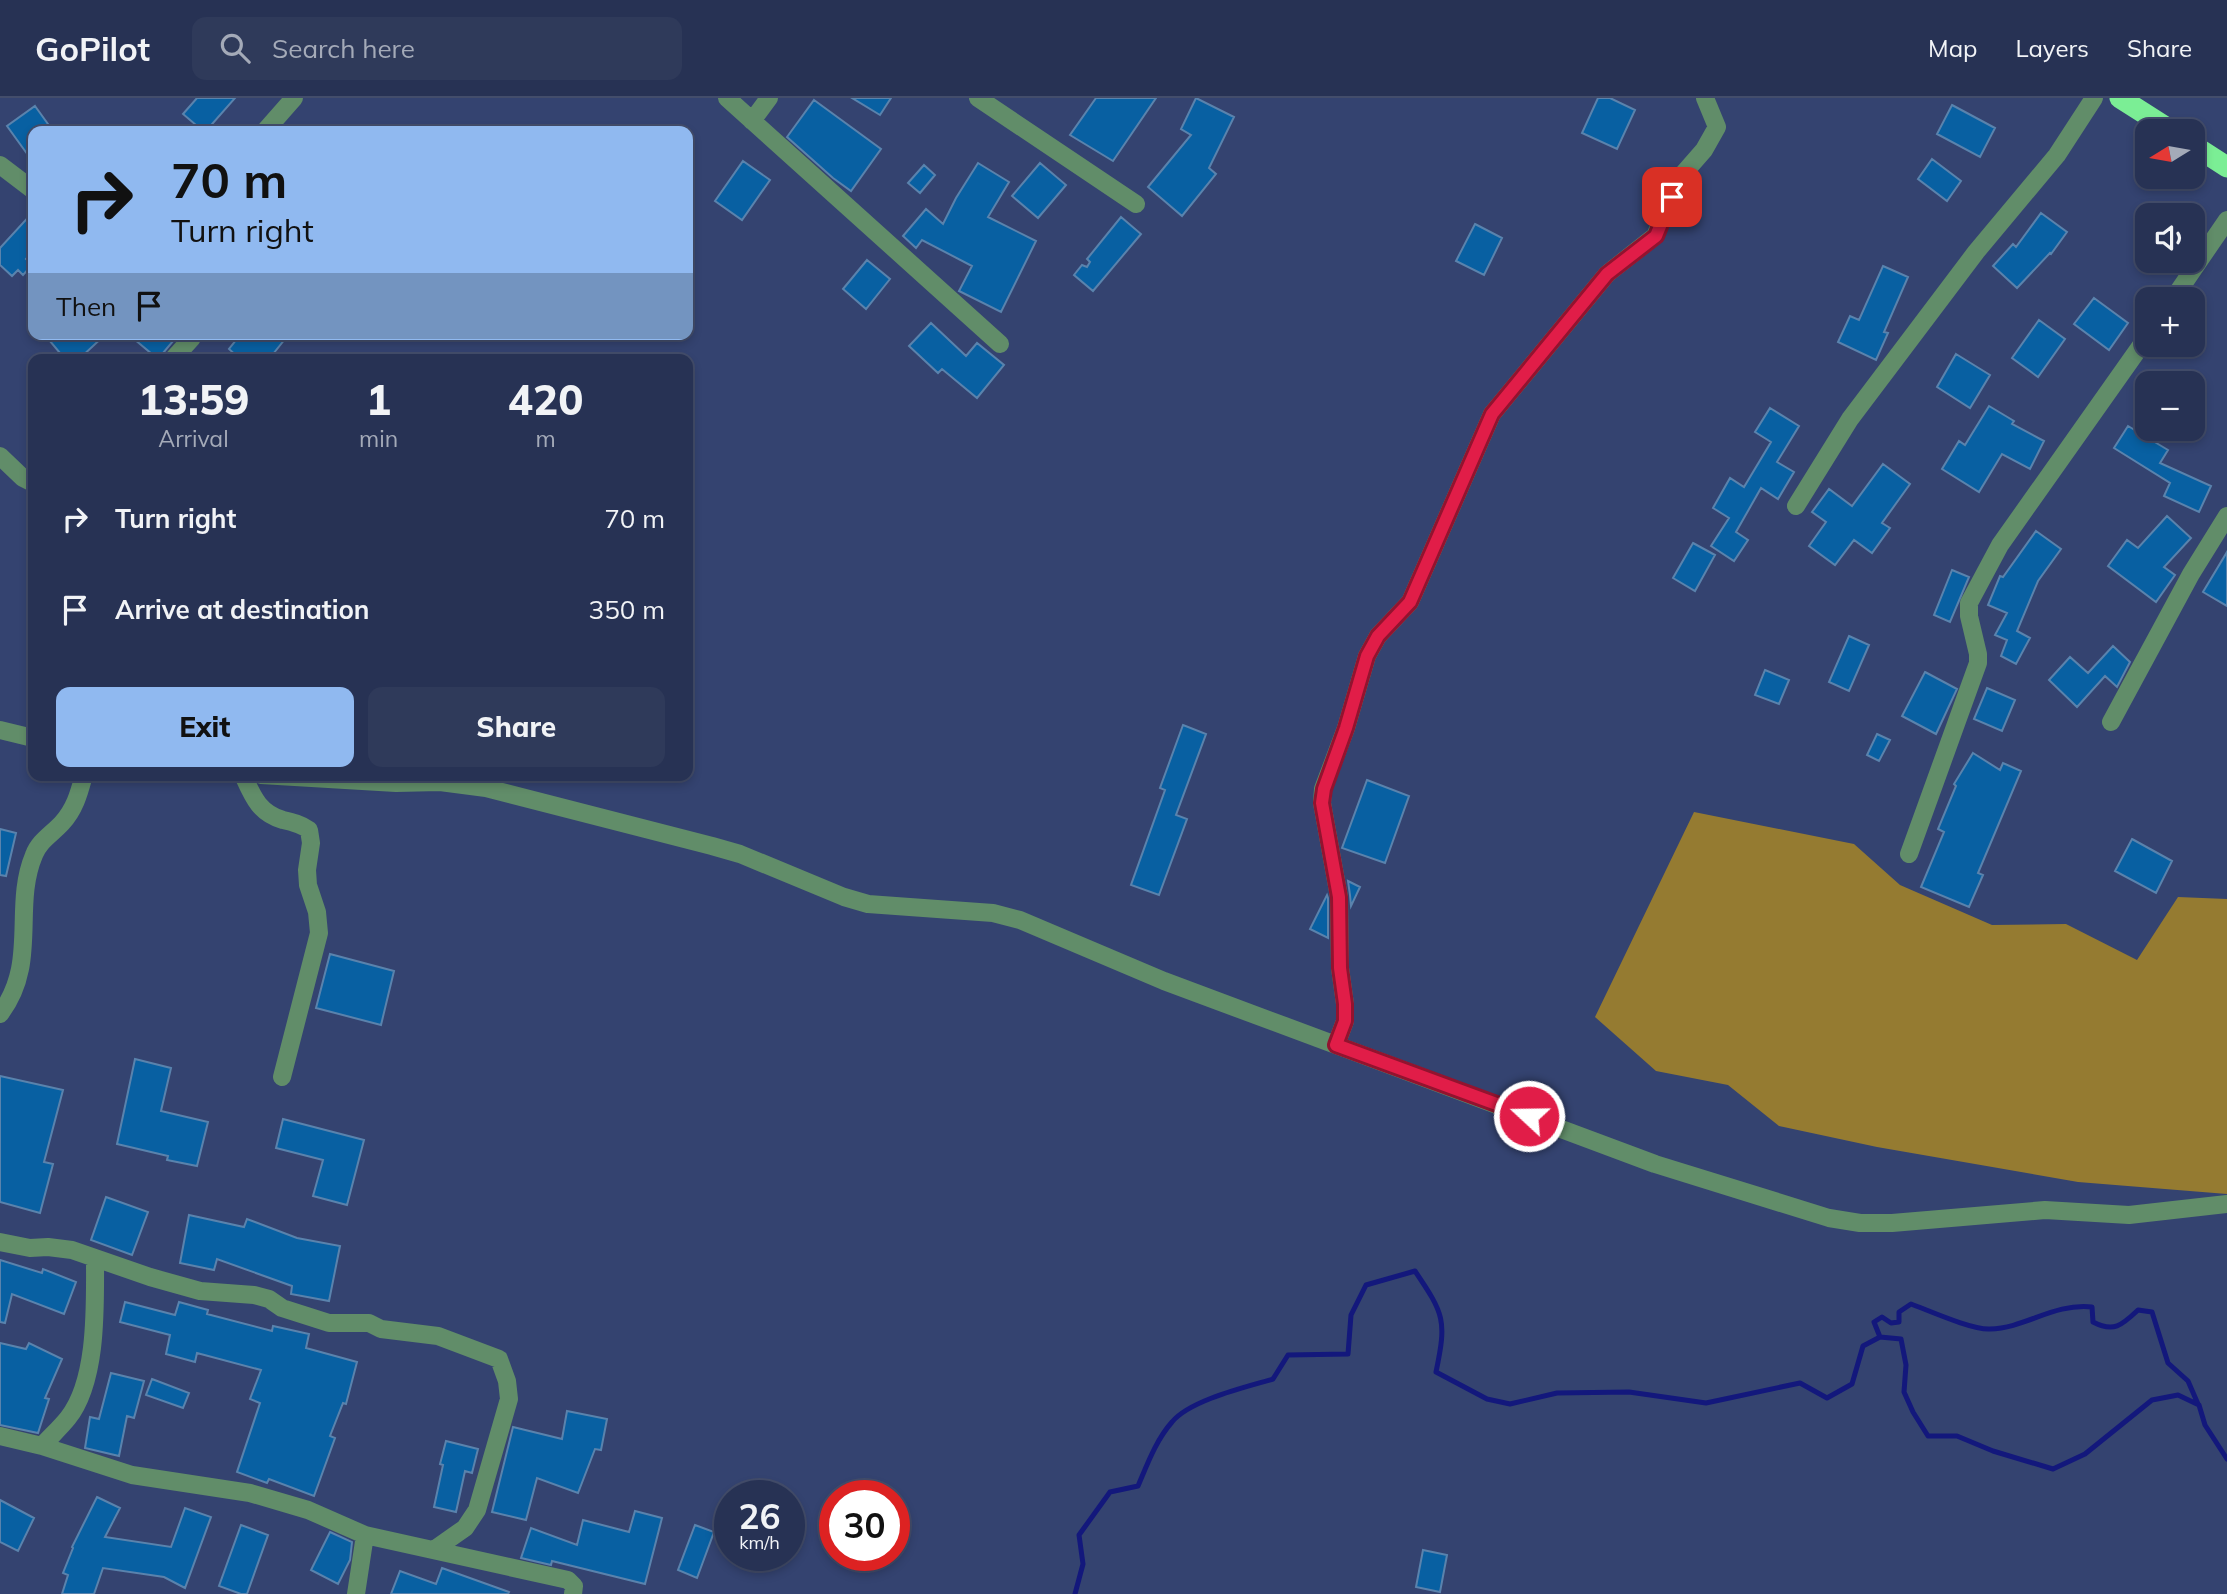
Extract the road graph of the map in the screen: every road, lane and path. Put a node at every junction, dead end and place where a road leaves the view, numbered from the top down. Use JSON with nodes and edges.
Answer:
{"nodes":[{"id":1,"x":294,"y":98,"type":"edge"},
{"id":2,"x":727,"y":98,"type":"edge"},
{"id":3,"x":769,"y":98,"type":"edge"},
{"id":4,"x":978,"y":98,"type":"edge"},
{"id":5,"x":1705,"y":98,"type":"edge"},
{"id":6,"x":2094,"y":98,"type":"edge"},
{"id":7,"x":2120,"y":98,"type":"edge"},
{"id":8,"x":2153,"y":119,"type":"edge"},
{"id":9,"x":752,"y":121,"type":"junction"},
{"id":10,"x":269,"y":126,"type":"edge"},
{"id":11,"x":2205,"y":153,"type":"edge"},
{"id":12,"x":0,"y":164,"type":"edge"},
{"id":13,"x":2227,"y":167,"type":"edge"},
{"id":14,"x":28,"y":186,"type":"edge"},
{"id":15,"x":1136,"y":204,"type":"dead end"},
{"id":16,"x":2227,"y":220,"type":"edge"},
{"id":17,"x":2181,"y":287,"type":"edge"},
{"id":18,"x":190,"y":340,"type":"edge"},
{"id":19,"x":1000,"y":344,"type":"dead end"},
{"id":20,"x":178,"y":354,"type":"edge"},
{"id":21,"x":2135,"y":354,"type":"edge"},
{"id":22,"x":0,"y":456,"type":"edge"},
{"id":23,"x":28,"y":480,"type":"edge"},
{"id":24,"x":1796,"y":506,"type":"dead end"},
{"id":25,"x":2227,"y":516,"type":"edge"},
{"id":26,"x":2111,"y":722,"type":"dead end"},
{"id":27,"x":0,"y":730,"type":"edge"},
{"id":28,"x":28,"y":737,"type":"edge"},
{"id":29,"x":82,"y":781,"type":"edge"},
{"id":30,"x":246,"y":781,"type":"edge"},
{"id":31,"x":362,"y":781,"type":"edge"},
{"id":32,"x":1909,"y":854,"type":"dead end"},
{"id":33,"x":0,"y":1014,"type":"edge"},
{"id":34,"x":1336,"y":1045,"type":"junction"},
{"id":35,"x":282,"y":1077,"type":"dead end"},
{"id":36,"x":2227,"y":1204,"type":"edge"},
{"id":37,"x":0,"y":1242,"type":"edge"},
{"id":38,"x":95,"y":1258,"type":"junction"},
{"id":39,"x":0,"y":1436,"type":"edge"},
{"id":40,"x":42,"y":1446,"type":"junction"},
{"id":41,"x":365,"y":1535,"type":"junction"},
{"id":42,"x":435,"y":1549,"type":"junction"},
{"id":43,"x":356,"y":1594,"type":"edge"},
{"id":44,"x":573,"y":1594,"type":"edge"}],
"edges":[{"from":1,"to":10,"type":"street"},
{"from":2,"to":9,"type":"street"},
{"from":3,"to":9,"type":"street"},
{"from":4,"to":15,"type":"street"},
{"from":5,"to":34,"type":"street"},
{"from":6,"to":24,"type":"street"},
{"from":7,"to":8,"type":"highway"},
{"from":9,"to":19,"type":"street"},
{"from":11,"to":13,"type":"highway"},
{"from":12,"to":14,"type":"street"},
{"from":16,"to":17,"type":"street"},
{"from":18,"to":20,"type":"street"},
{"from":21,"to":32,"type":"street"},
{"from":22,"to":23,"type":"street"},
{"from":25,"to":26,"type":"street"},
{"from":27,"to":28,"type":"street"},
{"from":29,"to":33,"type":"street"},
{"from":30,"to":35,"type":"street"},
{"from":31,"to":34,"type":"street"},
{"from":34,"to":36,"type":"street"},
{"from":37,"to":38,"type":"street"},
{"from":38,"to":40,"type":"street"},
{"from":38,"to":42,"type":"street"},
{"from":39,"to":40,"type":"street"},
{"from":40,"to":41,"type":"street"},
{"from":41,"to":42,"type":"street"},
{"from":41,"to":43,"type":"street"},
{"from":42,"to":44,"type":"street"}]}
